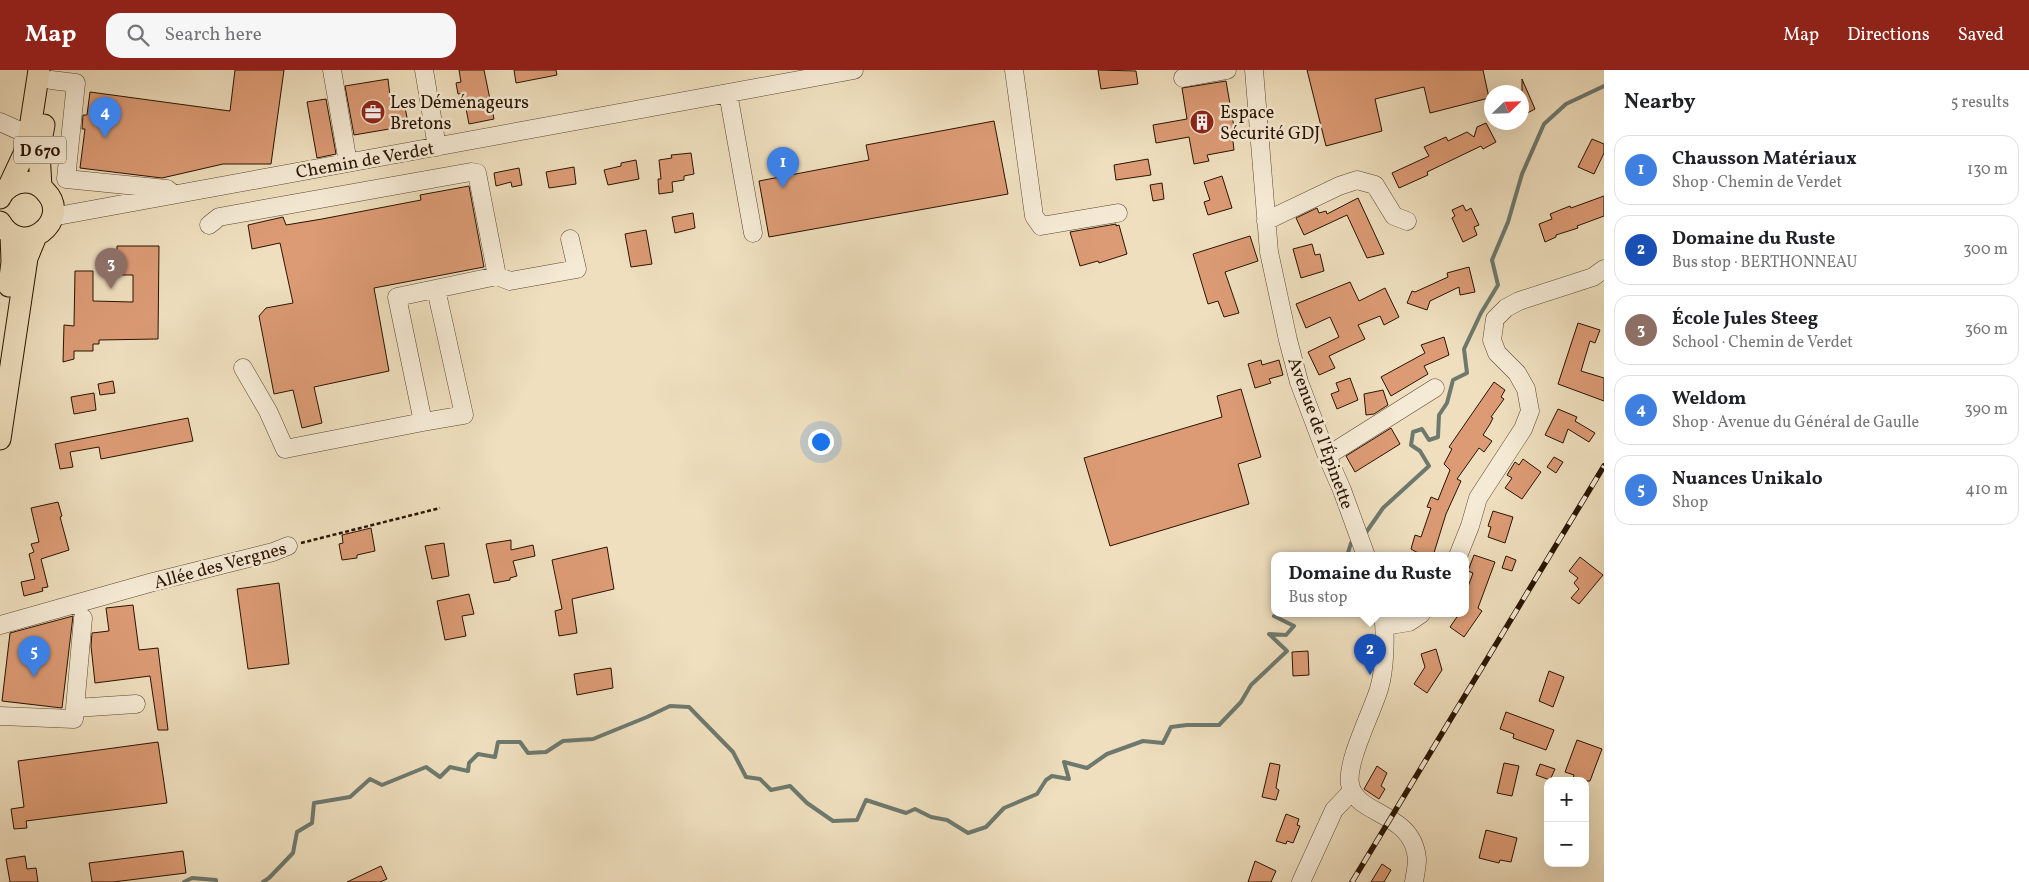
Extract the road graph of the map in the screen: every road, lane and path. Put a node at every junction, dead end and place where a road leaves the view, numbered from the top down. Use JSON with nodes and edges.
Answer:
{"nodes":[{"id":1,"x":332,"y":70,"type":"edge"},
{"id":2,"x":424,"y":70,"type":"edge"},
{"id":3,"x":1014,"y":70,"type":"edge"},
{"id":4,"x":1227,"y":70,"type":"edge"},
{"id":5,"x":1254,"y":70,"type":"edge"},
{"id":6,"x":844,"y":71,"type":"edge"},
{"id":7,"x":47,"y":73,"type":"edge"},
{"id":8,"x":787,"y":76,"type":"edge"},
{"id":9,"x":1184,"y":78,"type":"dead end"},
{"id":10,"x":728,"y":93,"type":"junction"},
{"id":11,"x":0,"y":122,"type":"edge"},
{"id":12,"x":29,"y":135,"type":"junction"},
{"id":13,"x":437,"y":147,"type":"junction"},
{"id":14,"x":348,"y":163,"type":"junction"},
{"id":15,"x":41,"y":187,"type":"junction"},
{"id":16,"x":4,"y":193,"type":"edge"},
{"id":17,"x":174,"y":195,"type":"junction"},
{"id":18,"x":1118,"y":213,"type":"dead end"},
{"id":19,"x":52,"y":217,"type":"junction"},
{"id":20,"x":1266,"y":221,"type":"junction"},
{"id":21,"x":1407,"y":222,"type":"dead end"},
{"id":22,"x":209,"y":226,"type":"dead end"},
{"id":23,"x":5,"y":228,"type":"edge"},
{"id":24,"x":753,"y":232,"type":"dead end"},
{"id":25,"x":36,"y":236,"type":"junction"},
{"id":26,"x":570,"y":239,"type":"dead end"},
{"id":27,"x":1604,"y":269,"type":"edge"},
{"id":28,"x":498,"y":276,"type":"junction"},
{"id":29,"x":436,"y":289,"type":"junction"},
{"id":30,"x":0,"y":351,"type":"edge"},
{"id":31,"x":243,"y":368,"type":"dead end"},
{"id":32,"x":1435,"y":388,"type":"dead end"},
{"id":33,"x":423,"y":422,"type":"junction"},
{"id":34,"x":0,"y":439,"type":"edge"},
{"id":35,"x":1327,"y":456,"type":"junction"},
{"id":36,"x":440,"y":508,"type":"dead end"},
{"id":37,"x":288,"y":546,"type":"joint"},
{"id":38,"x":1365,"y":552,"type":"edge"},
{"id":39,"x":1460,"y":552,"type":"edge"},
{"id":40,"x":1416,"y":617,"type":"edge"},
{"id":41,"x":83,"y":618,"type":"dead end"},
{"id":42,"x":1384,"y":620,"type":"edge"},
{"id":43,"x":0,"y":625,"type":"edge"},
{"id":44,"x":136,"y":704,"type":"dead end"},
{"id":45,"x":75,"y":708,"type":"junction"},
{"id":46,"x":0,"y":716,"type":"edge"},
{"id":47,"x":1352,"y":792,"type":"junction"},
{"id":48,"x":1301,"y":882,"type":"edge"},
{"id":49,"x":1414,"y":882,"type":"edge"}],
"edges":[{"from":1,"to":14,"type":"street"},
{"from":2,"to":13,"type":"street"},
{"from":3,"to":18,"type":"street"},
{"from":4,"to":9,"type":"street"},
{"from":5,"to":20,"type":"street","name":"Avenue de l'Épinette"},
{"from":6,"to":8,"type":"street","name":"Chemin de Verdet"},
{"from":7,"to":12,"type":"main road","number":"D 670"},
{"from":7,"to":15,"type":"main road","number":"D 670"},
{"from":7,"to":17,"type":"street"},
{"from":8,"to":10,"type":"street","name":"Chemin de Verdet"},
{"from":10,"to":13,"type":"street","name":"Chemin de Verdet"},
{"from":10,"to":24,"type":"street"},
{"from":11,"to":12,"type":"street"},
{"from":12,"to":16,"type":"main road","number":"D 670"},
{"from":13,"to":14,"type":"street","name":"Chemin de Verdet"},
{"from":14,"to":17,"type":"street","name":"Chemin de Verdet"},
{"from":15,"to":16,"type":"main road"},
{"from":15,"to":19,"type":"main road"},
{"from":17,"to":19,"type":"street","name":"Chemin de Verdet"},
{"from":19,"to":25,"type":"main road"},
{"from":20,"to":21,"type":"street"},
{"from":20,"to":35,"type":"street","name":"Avenue de l'Épinette"},
{"from":22,"to":28,"type":"street"},
{"from":23,"to":25,"type":"main road"},
{"from":23,"to":30,"type":"main road"},
{"from":25,"to":34,"type":"main road"},
{"from":26,"to":28,"type":"street"},
{"from":27,"to":39,"type":"street"},
{"from":28,"to":29,"type":"street"},
{"from":29,"to":33,"type":"street"},
{"from":29,"to":33,"type":"street"},
{"from":31,"to":33,"type":"street"},
{"from":32,"to":35,"type":"street"},
{"from":35,"to":38,"type":"street","name":"Avenue de l'Épinette"},
{"from":36,"to":37,"type":"path","name":"Allée des Vergnes"},
{"from":37,"to":43,"type":"street","name":"Allée des Vergnes"},
{"from":40,"to":42,"type":"street"},
{"from":41,"to":45,"type":"street"},
{"from":42,"to":47,"type":"street"},
{"from":44,"to":45,"type":"street"},
{"from":45,"to":46,"type":"street"},
{"from":47,"to":48,"type":"street"},
{"from":47,"to":49,"type":"street"}]}
